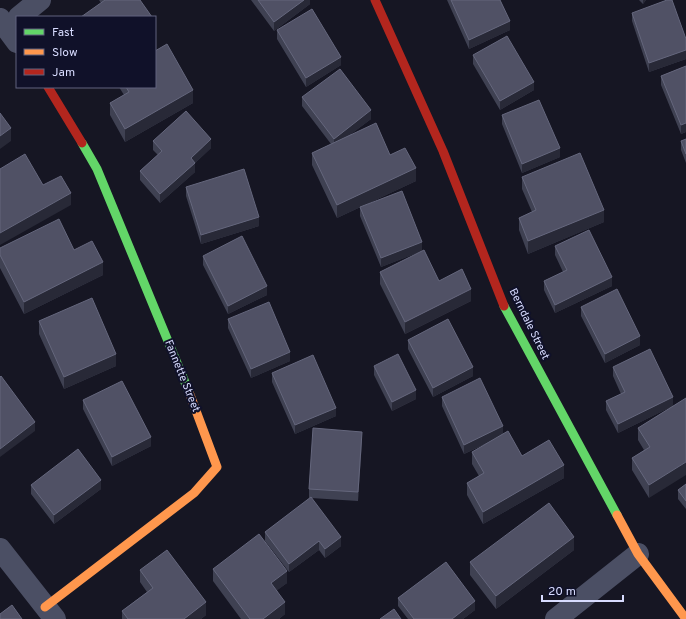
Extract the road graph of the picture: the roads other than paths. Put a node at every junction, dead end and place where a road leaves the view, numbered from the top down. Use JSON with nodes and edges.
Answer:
{"nodes":[{"id":1,"x":40,"y":0,"type":"edge"},
{"id":2,"x":375,"y":0,"type":"edge"},
{"id":3,"x":22,"y":16,"type":"edge"},
{"id":4,"x":49,"y":88,"type":"edge"},
{"id":5,"x":0,"y":549,"type":"edge"},
{"id":6,"x":638,"y":554,"type":"junction"},
{"id":7,"x":50,"y":613,"type":"edge"},
{"id":8,"x":556,"y":619,"type":"edge"},
{"id":9,"x":686,"y":619,"type":"edge"}],
"edges":[{"from":1,"to":3,"type":"street"},
{"from":2,"to":6,"type":"street","name":"Berndale Street"},
{"from":4,"to":7,"type":"street","name":"Fannette Street"},
{"from":5,"to":7,"type":"street"},
{"from":6,"to":8,"type":"street"},
{"from":6,"to":9,"type":"street","name":"Berndale Street"}]}
